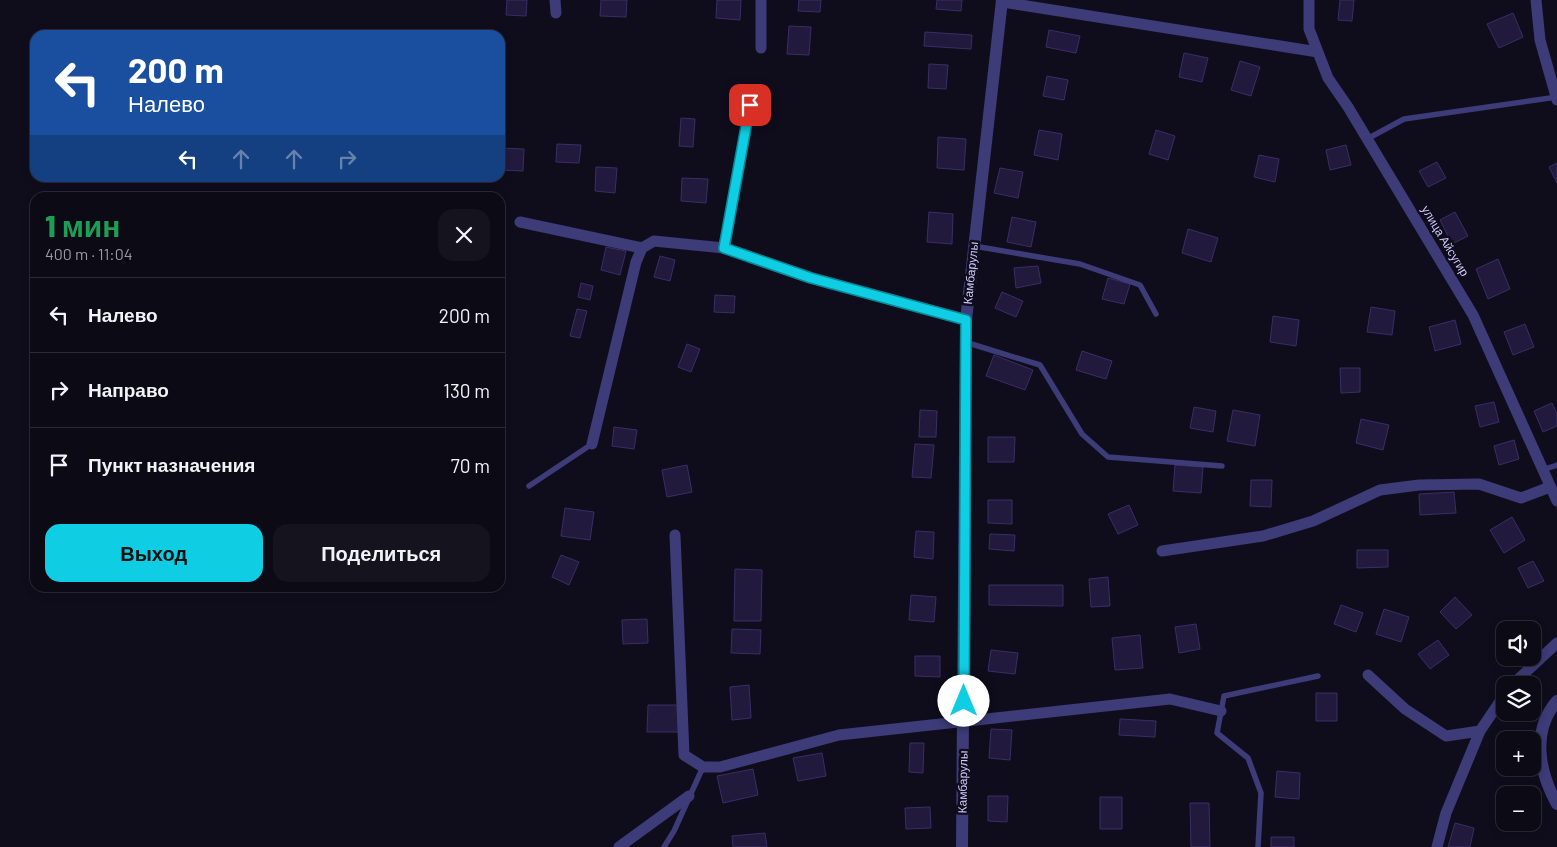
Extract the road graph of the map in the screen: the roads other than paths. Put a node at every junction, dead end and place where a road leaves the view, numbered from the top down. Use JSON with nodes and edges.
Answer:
{"nodes":[{"id":1,"x":555,"y":0,"type":"edge"},
{"id":2,"x":761,"y":0,"type":"edge"},
{"id":3,"x":1309,"y":0,"type":"edge"},
{"id":4,"x":1536,"y":0,"type":"edge"},
{"id":5,"x":1002,"y":1,"type":"edge"},
{"id":6,"x":556,"y":13,"type":"dead end"},
{"id":7,"x":761,"y":48,"type":"dead end"},
{"id":8,"x":1318,"y":52,"type":"junction"},
{"id":9,"x":1557,"y":98,"type":"edge"},
{"id":10,"x":750,"y":105,"type":"dead end"},
{"id":11,"x":1367,"y":139,"type":"junction"},
{"id":12,"x":520,"y":222,"type":"dead end"},
{"id":13,"x":974,"y":246,"type":"junction"},
{"id":14,"x":642,"y":248,"type":"junction"},
{"id":15,"x":724,"y":248,"type":"junction"},
{"id":16,"x":1156,"y":314,"type":"dead end"},
{"id":17,"x":966,"y":320,"type":"junction"},
{"id":18,"x":965,"y":342,"type":"junction"},
{"id":19,"x":592,"y":444,"type":"joint"},
{"id":20,"x":1557,"y":465,"type":"edge"},
{"id":21,"x":1222,"y":466,"type":"dead end"},
{"id":22,"x":1542,"y":470,"type":"junction"},
{"id":23,"x":529,"y":486,"type":"dead end"},
{"id":24,"x":1550,"y":487,"type":"junction"},
{"id":25,"x":1557,"y":501,"type":"edge"},
{"id":26,"x":675,"y":535,"type":"dead end"},
{"id":27,"x":1162,"y":551,"type":"dead end"},
{"id":28,"x":1557,"y":643,"type":"edge"},
{"id":29,"x":1368,"y":675,"type":"dead end"},
{"id":30,"x":1318,"y":676,"type":"dead end"},
{"id":31,"x":1522,"y":676,"type":"edge"},
{"id":32,"x":1557,"y":701,"type":"edge"},
{"id":33,"x":1496,"y":707,"type":"edge"},
{"id":34,"x":1221,"y":711,"type":"junction"},
{"id":35,"x":964,"y":721,"type":"junction"},
{"id":36,"x":1480,"y":731,"type":"junction"},
{"id":37,"x":703,"y":767,"type":"junction"},
{"id":38,"x":689,"y":796,"type":"junction"},
{"id":39,"x":1557,"y":804,"type":"edge"},
{"id":40,"x":619,"y":847,"type":"edge"},
{"id":41,"x":664,"y":847,"type":"edge"},
{"id":42,"x":962,"y":847,"type":"edge"},
{"id":43,"x":1258,"y":847,"type":"edge"},
{"id":44,"x":1438,"y":847,"type":"edge"}],
"edges":[{"from":1,"to":6,"type":"street"},
{"from":2,"to":7,"type":"street"},
{"from":3,"to":8,"type":"street","name":"улица Айсугир"},
{"from":4,"to":9,"type":"street"},
{"from":5,"to":8,"type":"street"},
{"from":5,"to":13,"type":"street","name":"Камбарулы"},
{"from":8,"to":11,"type":"street","name":"улица Айсугир"},
{"from":9,"to":11,"type":"lane"},
{"from":10,"to":15,"type":"street"},
{"from":11,"to":22,"type":"street","name":"улица Айсугир"},
{"from":12,"to":14,"type":"street"},
{"from":13,"to":16,"type":"lane"},
{"from":13,"to":17,"type":"street","name":"Камбарулы"},
{"from":14,"to":15,"type":"street"},
{"from":14,"to":19,"type":"street"},
{"from":15,"to":17,"type":"street"},
{"from":17,"to":18,"type":"street","name":"Камбарулы"},
{"from":18,"to":21,"type":"lane"},
{"from":18,"to":35,"type":"street","name":"Камбарулы"},
{"from":19,"to":23,"type":"lane"},
{"from":20,"to":22,"type":"lane"},
{"from":22,"to":24,"type":"street","name":"улица Айсугир"},
{"from":24,"to":25,"type":"street","name":"улица Айсугир"},
{"from":24,"to":27,"type":"street"},
{"from":26,"to":37,"type":"street"},
{"from":28,"to":31,"type":"street"},
{"from":29,"to":36,"type":"street"},
{"from":30,"to":34,"type":"lane"},
{"from":32,"to":39,"type":"street"},
{"from":33,"to":36,"type":"street"},
{"from":34,"to":35,"type":"street"},
{"from":34,"to":43,"type":"lane"},
{"from":35,"to":37,"type":"street"},
{"from":35,"to":42,"type":"street","name":"Камбарулы"},
{"from":36,"to":44,"type":"street"},
{"from":37,"to":38,"type":"lane"},
{"from":38,"to":40,"type":"street"},
{"from":38,"to":41,"type":"lane"}]}
